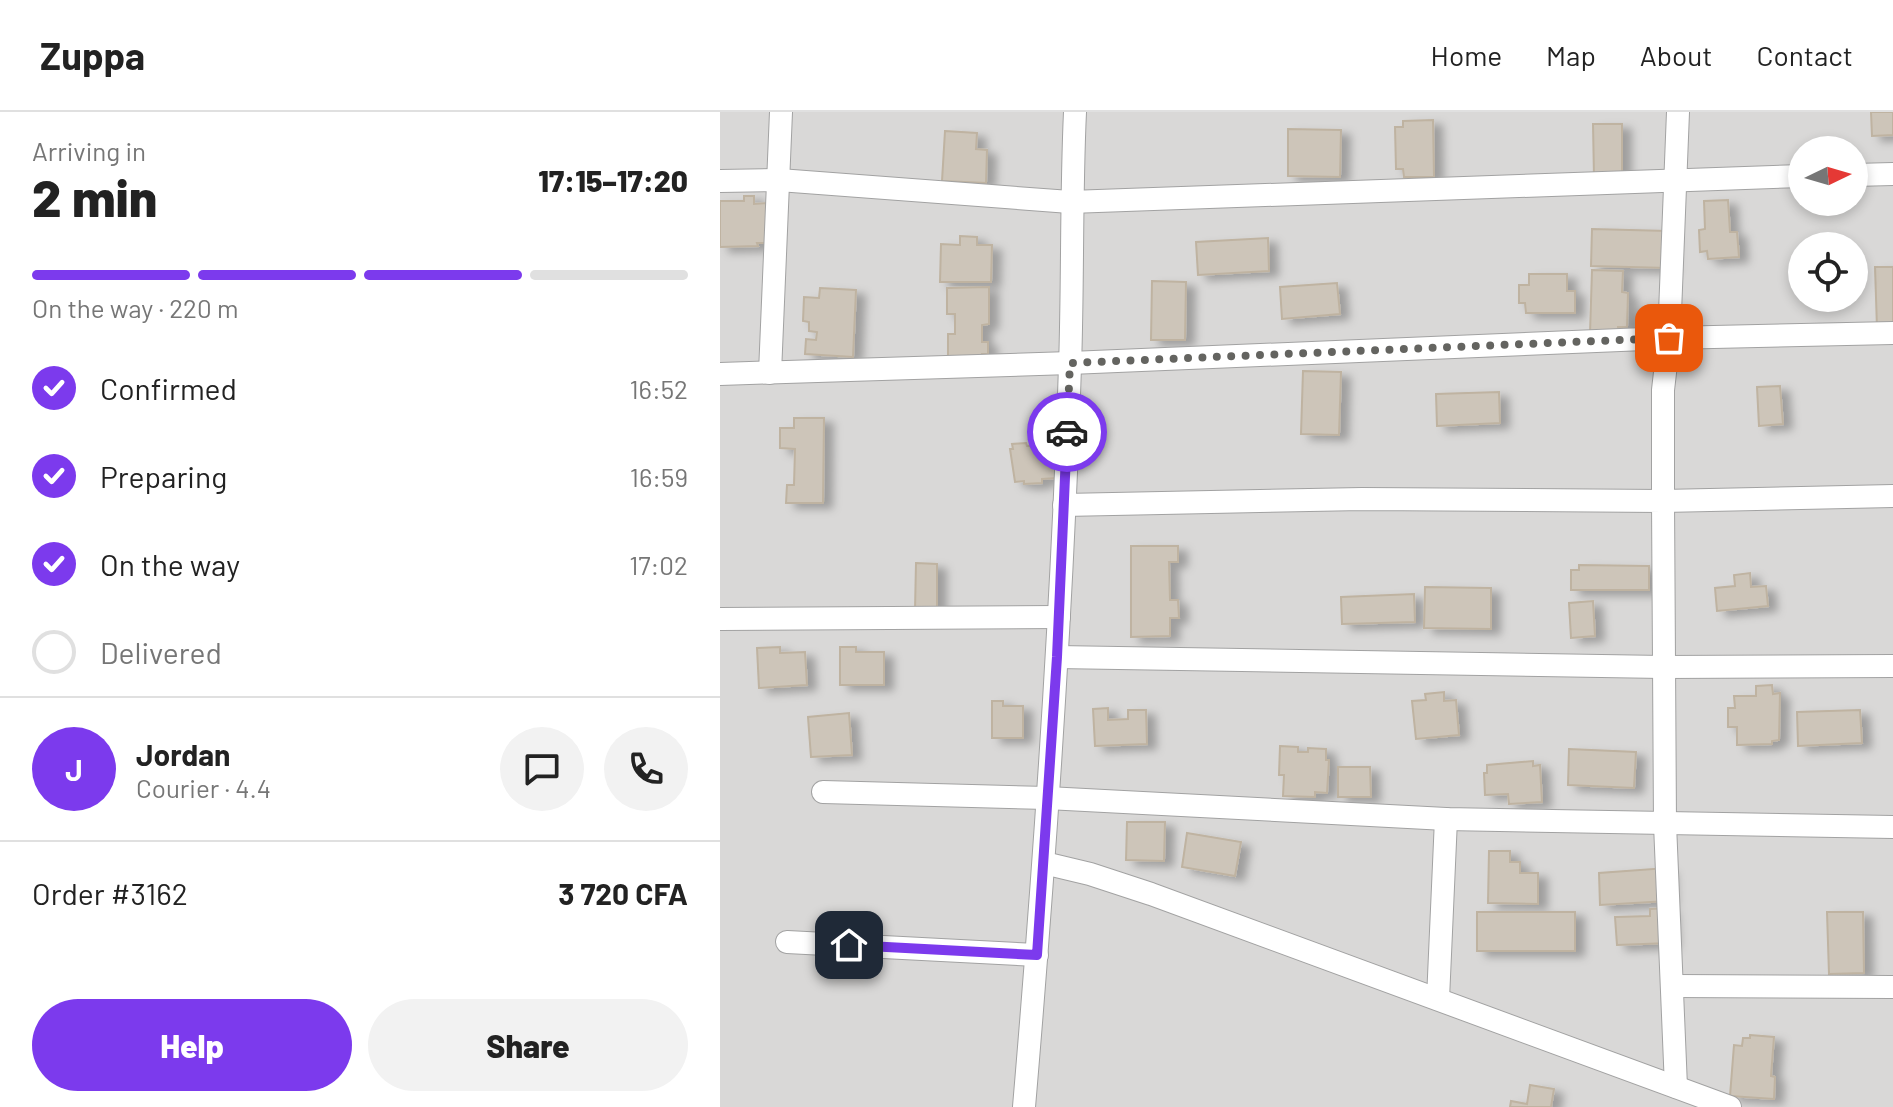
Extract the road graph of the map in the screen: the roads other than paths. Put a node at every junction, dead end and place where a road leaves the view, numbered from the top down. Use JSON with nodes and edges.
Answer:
{"nodes":[{"id":1,"x":781,"y":112,"type":"edge"},
{"id":2,"x":1075,"y":112,"type":"edge"},
{"id":3,"x":1678,"y":112,"type":"edge"},
{"id":4,"x":1893,"y":174,"type":"edge"},
{"id":5,"x":1868,"y":175,"type":"edge"},
{"id":6,"x":1788,"y":176,"type":"edge"},
{"id":7,"x":1675,"y":179,"type":"junction"},
{"id":8,"x":779,"y":180,"type":"junction"},
{"id":9,"x":720,"y":181,"type":"edge"},
{"id":10,"x":1070,"y":202,"type":"junction"},
{"id":11,"x":1893,"y":333,"type":"edge"},
{"id":12,"x":1669,"y":338,"type":"junction"},
{"id":13,"x":1070,"y":363,"type":"junction"},
{"id":14,"x":770,"y":373,"type":"junction"},
{"id":15,"x":720,"y":374,"type":"edge"},
{"id":16,"x":1893,"y":496,"type":"edge"},
{"id":17,"x":1663,"y":501,"type":"junction"},
{"id":18,"x":1064,"y":505,"type":"junction"},
{"id":19,"x":1059,"y":617,"type":"junction"},
{"id":20,"x":720,"y":619,"type":"edge"},
{"id":21,"x":1057,"y":657,"type":"junction"},
{"id":22,"x":1893,"y":666,"type":"edge"},
{"id":23,"x":1663,"y":667,"type":"junction"},
{"id":24,"x":823,"y":792,"type":"dead end"},
{"id":25,"x":1047,"y":798,"type":"junction"},
{"id":26,"x":1446,"y":819,"type":"junction"},
{"id":27,"x":1665,"y":824,"type":"junction"},
{"id":28,"x":1893,"y":827,"type":"edge"},
{"id":29,"x":1044,"y":863,"type":"junction"},
{"id":30,"x":787,"y":942,"type":"dead end"},
{"id":31,"x":1037,"y":955,"type":"junction"},
{"id":32,"x":1674,"y":986,"type":"junction"},
{"id":33,"x":1893,"y":987,"type":"edge"},
{"id":34,"x":1438,"y":999,"type":"junction"},
{"id":35,"x":1676,"y":1087,"type":"junction"},
{"id":36,"x":1024,"y":1107,"type":"edge"},
{"id":37,"x":1730,"y":1107,"type":"edge"}],
"edges":[{"from":1,"to":8,"type":"street"},
{"from":2,"to":10,"type":"street"},
{"from":3,"to":7,"type":"street"},
{"from":4,"to":5,"type":"street"},
{"from":6,"to":7,"type":"street"},
{"from":7,"to":10,"type":"street"},
{"from":7,"to":12,"type":"street"},
{"from":8,"to":9,"type":"street"},
{"from":8,"to":10,"type":"street"},
{"from":8,"to":14,"type":"street"},
{"from":10,"to":13,"type":"street"},
{"from":11,"to":12,"type":"street"},
{"from":12,"to":13,"type":"street"},
{"from":12,"to":17,"type":"street"},
{"from":13,"to":14,"type":"street"},
{"from":13,"to":18,"type":"street"},
{"from":14,"to":15,"type":"street"},
{"from":16,"to":17,"type":"street"},
{"from":17,"to":18,"type":"street"},
{"from":17,"to":23,"type":"street"},
{"from":18,"to":19,"type":"street"},
{"from":19,"to":20,"type":"street"},
{"from":19,"to":21,"type":"street"},
{"from":21,"to":23,"type":"street"},
{"from":21,"to":25,"type":"street"},
{"from":22,"to":23,"type":"street"},
{"from":23,"to":27,"type":"street"},
{"from":24,"to":25,"type":"street"},
{"from":25,"to":26,"type":"street"},
{"from":25,"to":29,"type":"street"},
{"from":26,"to":27,"type":"street"},
{"from":26,"to":34,"type":"street"},
{"from":27,"to":28,"type":"street"},
{"from":27,"to":32,"type":"street"},
{"from":29,"to":31,"type":"street"},
{"from":29,"to":34,"type":"street"},
{"from":30,"to":31,"type":"street"},
{"from":31,"to":36,"type":"street"},
{"from":32,"to":33,"type":"street"},
{"from":32,"to":35,"type":"street"},
{"from":34,"to":35,"type":"street"},
{"from":35,"to":37,"type":"street"}]}
